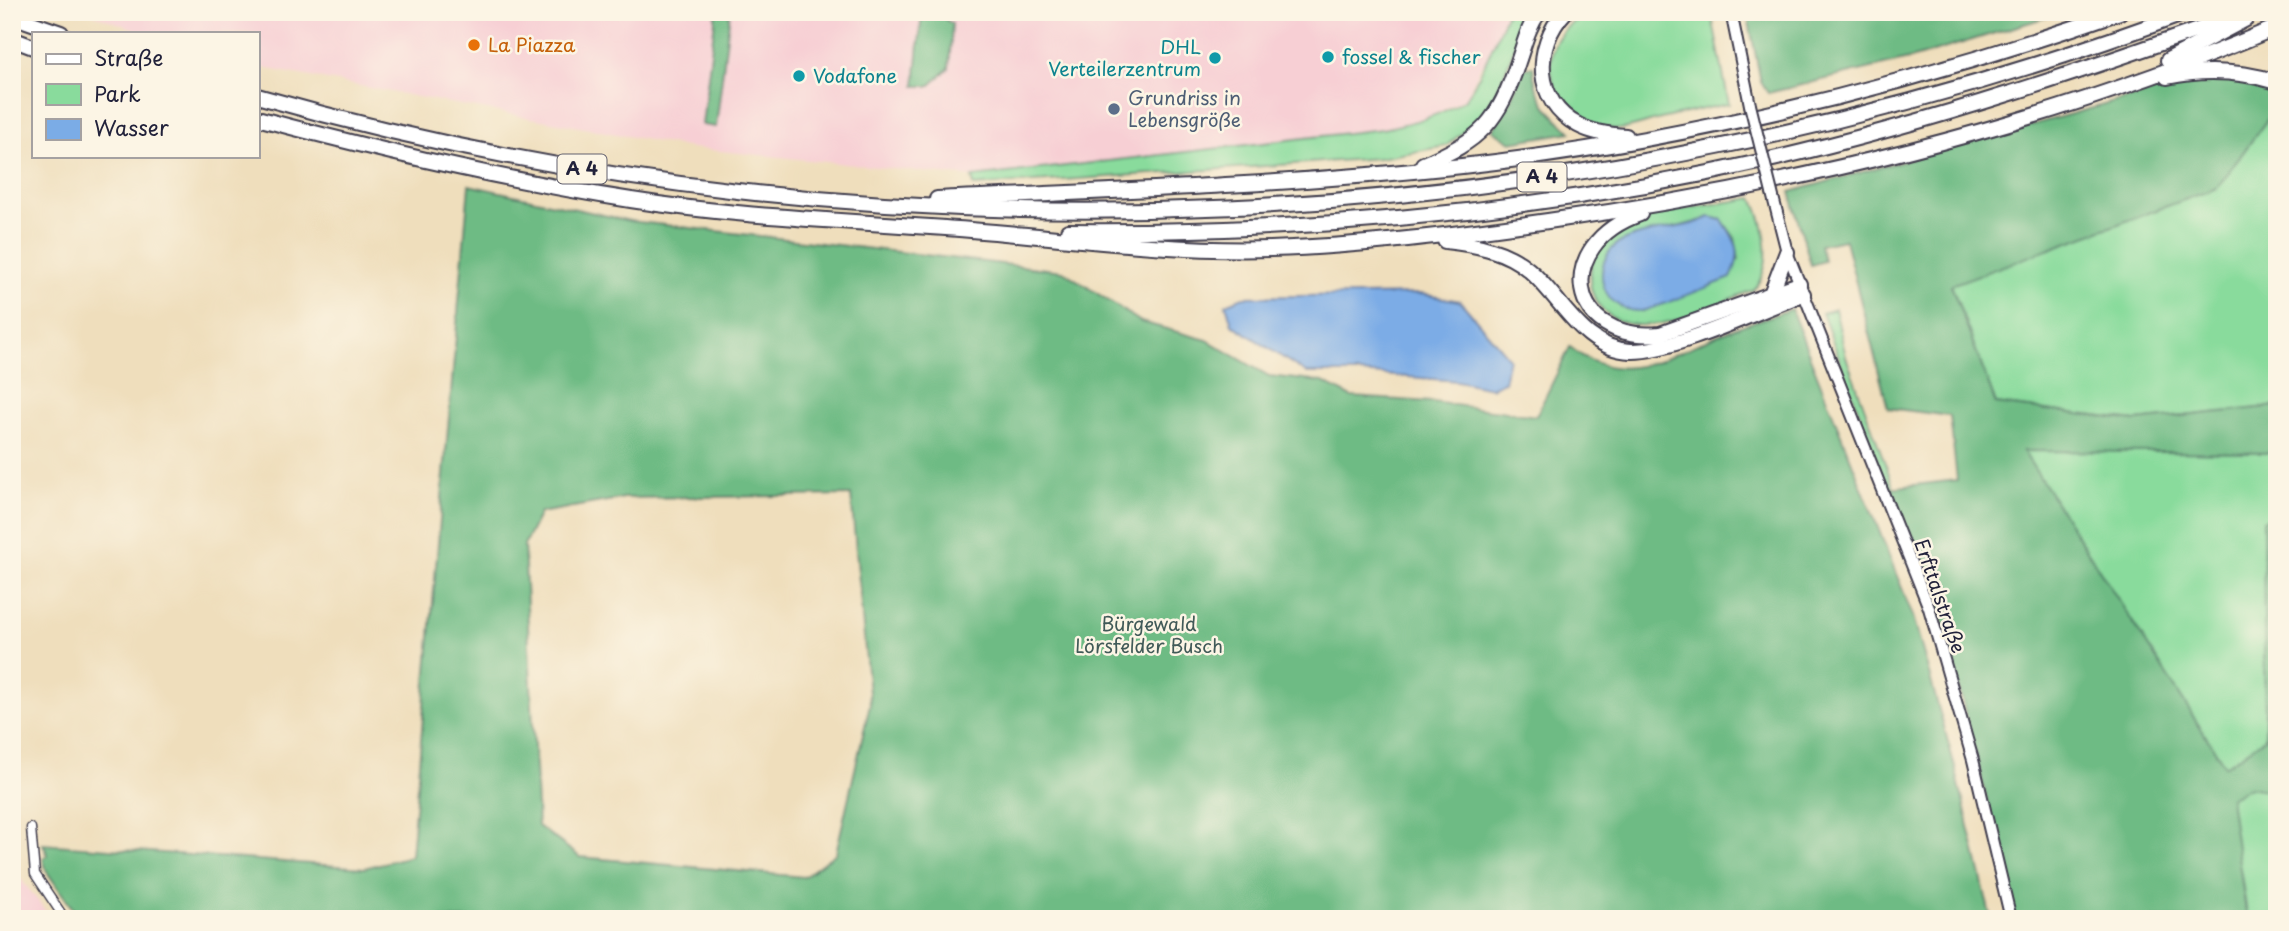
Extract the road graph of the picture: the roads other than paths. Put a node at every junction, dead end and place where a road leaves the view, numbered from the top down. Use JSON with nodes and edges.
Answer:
{"nodes":[{"id":1,"x":1538,"y":12,"type":"edge"},
{"id":2,"x":1565,"y":12,"type":"edge"},
{"id":3,"x":1731,"y":12,"type":"edge"},
{"id":4,"x":2120,"y":12,"type":"edge"},
{"id":5,"x":2188,"y":12,"type":"edge"},
{"id":6,"x":2248,"y":12,"type":"edge"},
{"id":7,"x":2256,"y":12,"type":"edge"},
{"id":8,"x":12,"y":16,"type":"edge"},
{"id":9,"x":2277,"y":27,"type":"edge"},
{"id":10,"x":58,"y":32,"type":"edge"},
{"id":11,"x":12,"y":39,"type":"edge"},
{"id":12,"x":32,"y":47,"type":"edge"},
{"id":13,"x":2277,"y":82,"type":"edge"},
{"id":14,"x":2110,"y":89,"type":"junction"},
{"id":15,"x":259,"y":97,"type":"edge"},
{"id":16,"x":259,"y":119,"type":"edge"},
{"id":17,"x":1652,"y":136,"type":"junction"},
{"id":18,"x":1409,"y":170,"type":"junction"},
{"id":19,"x":876,"y":202,"type":"junction"},
{"id":20,"x":1668,"y":204,"type":"junction"},
{"id":21,"x":968,"y":230,"type":"junction"},
{"id":22,"x":1422,"y":238,"type":"junction"},
{"id":23,"x":1787,"y":252,"type":"junction"},
{"id":24,"x":1801,"y":289,"type":"junction"},
{"id":25,"x":1771,"y":294,"type":"junction"},
{"id":26,"x":31,"y":828,"type":"dead end"},
{"id":27,"x":65,"y":919,"type":"edge"},
{"id":28,"x":2011,"y":919,"type":"edge"}],
"edges":[{"from":1,"to":18,"type":"highway"},
{"from":2,"to":17,"type":"highway"},
{"from":3,"to":23,"type":"main road","name":"Erfttalstraße","bridge":true},
{"from":4,"to":17,"type":"highway"},
{"from":5,"to":19,"type":"highway","number":"A 4"},
{"from":6,"to":21,"type":"highway","number":"A 4"},
{"from":7,"to":14,"type":"highway"},
{"from":8,"to":10,"type":"highway"},
{"from":9,"to":14,"type":"highway"},
{"from":11,"to":12,"type":"highway"},
{"from":13,"to":14,"type":"highway"},
{"from":14,"to":20,"type":"highway"},
{"from":15,"to":19,"type":"highway","number":"A 4"},
{"from":16,"to":21,"type":"highway","number":"A 4"},
{"from":17,"to":18,"type":"highway"},
{"from":18,"to":19,"type":"highway"},
{"from":20,"to":22,"type":"highway"},
{"from":20,"to":25,"type":"highway"},
{"from":21,"to":22,"type":"highway"},
{"from":22,"to":24,"type":"highway"},
{"from":23,"to":24,"type":"main road","name":"Erfttalstraße"},
{"from":23,"to":25,"type":"highway"},
{"from":24,"to":25,"type":"highway"},
{"from":24,"to":28,"type":"main road","name":"Erfttalstraße"},
{"from":26,"to":27,"type":"street"}]}
